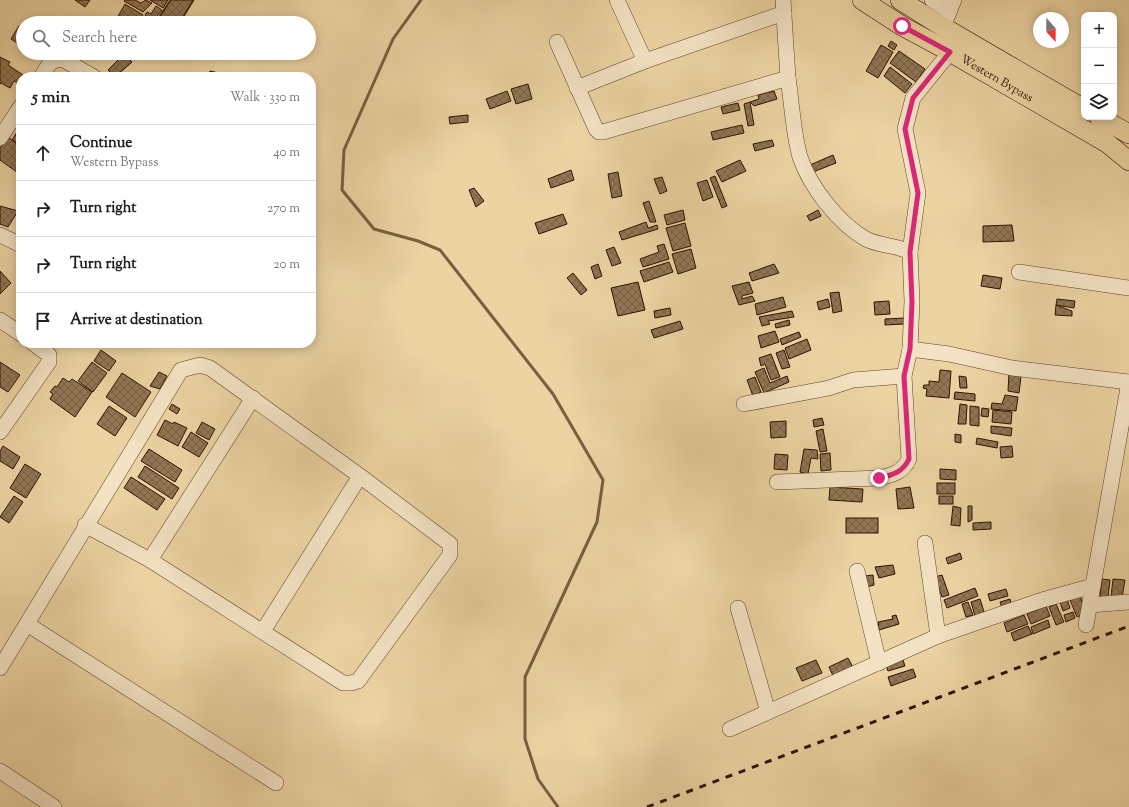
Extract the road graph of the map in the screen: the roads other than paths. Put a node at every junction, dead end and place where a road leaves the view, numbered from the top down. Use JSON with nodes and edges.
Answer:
{"nodes":[{"id":1,"x":618,"y":0,"type":"edge"},
{"id":2,"x":862,"y":0,"type":"edge"},
{"id":3,"x":900,"y":0,"type":"edge"},
{"id":4,"x":932,"y":0,"type":"edge"},
{"id":5,"x":784,"y":6,"type":"edge"},
{"id":6,"x":949,"y":13,"type":"edge"},
{"id":7,"x":557,"y":42,"type":"dead end"},
{"id":8,"x":950,"y":52,"type":"junction"},
{"id":9,"x":55,"y":60,"type":"edge"},
{"id":10,"x":64,"y":60,"type":"edge"},
{"id":11,"x":645,"y":61,"type":"junction"},
{"id":12,"x":44,"y":72,"type":"edge"},
{"id":13,"x":85,"y":72,"type":"edge"},
{"id":14,"x":788,"y":78,"type":"junction"},
{"id":15,"x":577,"y":88,"type":"junction"},
{"id":16,"x":1081,"y":107,"type":"edge"},
{"id":17,"x":16,"y":114,"type":"edge"},
{"id":18,"x":1104,"y":120,"type":"edge"},
{"id":19,"x":1129,"y":134,"type":"edge"},
{"id":20,"x":0,"y":138,"type":"edge"},
{"id":21,"x":1129,"y":161,"type":"edge"},
{"id":22,"x":0,"y":236,"type":"edge"},
{"id":23,"x":16,"y":243,"type":"edge"},
{"id":24,"x":910,"y":252,"type":"junction"},
{"id":25,"x":1019,"y":272,"type":"dead end"},
{"id":26,"x":1129,"y":288,"type":"edge"},
{"id":27,"x":0,"y":320,"type":"edge"},
{"id":28,"x":16,"y":331,"type":"edge"},
{"id":29,"x":40,"y":348,"type":"edge"},
{"id":30,"x":910,"y":349,"type":"junction"},
{"id":31,"x":904,"y":376,"type":"junction"},
{"id":32,"x":1129,"y":382,"type":"edge"},
{"id":33,"x":252,"y":398,"type":"junction"},
{"id":34,"x":744,"y":404,"type":"dead end"},
{"id":35,"x":0,"y":432,"type":"edge"},
{"id":36,"x":360,"y":476,"type":"junction"},
{"id":37,"x":777,"y":482,"type":"dead end"},
{"id":38,"x":85,"y":525,"type":"junction"},
{"id":39,"x":925,"y":543,"type":"dead end"},
{"id":40,"x":150,"y":560,"type":"junction"},
{"id":41,"x":857,"y":571,"type":"dead end"},
{"id":42,"x":1093,"y":586,"type":"junction"},
{"id":43,"x":1129,"y":602,"type":"edge"},
{"id":44,"x":1090,"y":605,"type":"junction"},
{"id":45,"x":738,"y":608,"type":"dead end"},
{"id":46,"x":27,"y":624,"type":"junction"},
{"id":47,"x":1086,"y":625,"type":"dead end"},
{"id":48,"x":263,"y":631,"type":"junction"},
{"id":49,"x":938,"y":636,"type":"junction"},
{"id":50,"x":879,"y":663,"type":"junction"},
{"id":51,"x":0,"y":668,"type":"edge"},
{"id":52,"x":768,"y":712,"type":"junction"},
{"id":53,"x":730,"y":729,"type":"dead end"},
{"id":54,"x":0,"y":772,"type":"edge"},
{"id":55,"x":276,"y":783,"type":"dead end"},
{"id":56,"x":54,"y":807,"type":"edge"}],
"edges":[{"from":1,"to":11,"type":"street"},
{"from":2,"to":8,"type":"main road","name":"Western Bypass"},
{"from":3,"to":6,"type":"main road","name":"Western Bypass"},
{"from":4,"to":6,"type":"street"},
{"from":5,"to":11,"type":"street"},
{"from":5,"to":14,"type":"street"},
{"from":6,"to":16,"type":"main road","name":"Western Bypass"},
{"from":7,"to":15,"type":"street"},
{"from":8,"to":21,"type":"main road","name":"Western Bypass"},
{"from":8,"to":24,"type":"street"},
{"from":9,"to":12,"type":"street"},
{"from":10,"to":13,"type":"street"},
{"from":11,"to":15,"type":"street"},
{"from":14,"to":15,"type":"street"},
{"from":14,"to":24,"type":"street"},
{"from":17,"to":20,"type":"street"},
{"from":18,"to":19,"type":"main road"},
{"from":22,"to":23,"type":"street"},
{"from":24,"to":30,"type":"street"},
{"from":25,"to":26,"type":"street"},
{"from":27,"to":28,"type":"street"},
{"from":29,"to":35,"type":"street"},
{"from":30,"to":31,"type":"street"},
{"from":30,"to":32,"type":"street"},
{"from":31,"to":34,"type":"street"},
{"from":31,"to":37,"type":"street"},
{"from":32,"to":42,"type":"street"},
{"from":33,"to":36,"type":"street"},
{"from":33,"to":38,"type":"street"},
{"from":33,"to":40,"type":"street"},
{"from":36,"to":48,"type":"street"},
{"from":36,"to":48,"type":"street"},
{"from":38,"to":40,"type":"street"},
{"from":38,"to":46,"type":"street"},
{"from":39,"to":49,"type":"street"},
{"from":40,"to":48,"type":"street"},
{"from":41,"to":50,"type":"street"},
{"from":42,"to":44,"type":"street"},
{"from":42,"to":49,"type":"street"},
{"from":43,"to":44,"type":"street"},
{"from":44,"to":47,"type":"street"},
{"from":45,"to":52,"type":"street"},
{"from":46,"to":51,"type":"street"},
{"from":46,"to":55,"type":"street"},
{"from":49,"to":50,"type":"street"},
{"from":50,"to":52,"type":"street"},
{"from":52,"to":53,"type":"street"},
{"from":54,"to":56,"type":"street"}]}
